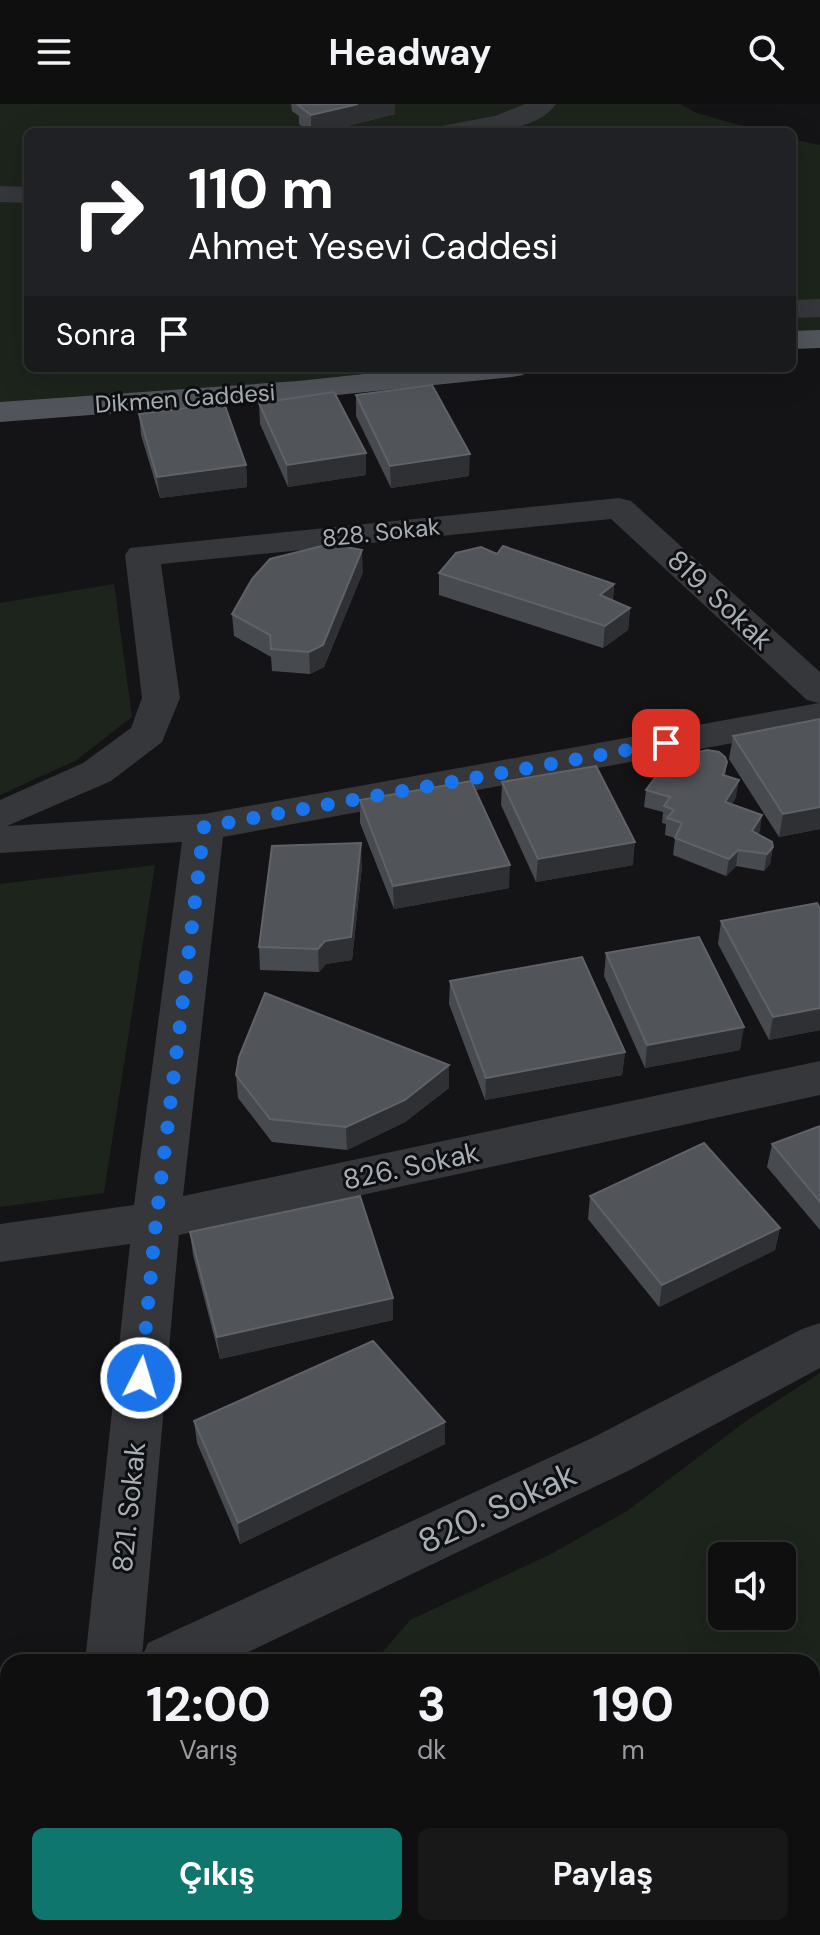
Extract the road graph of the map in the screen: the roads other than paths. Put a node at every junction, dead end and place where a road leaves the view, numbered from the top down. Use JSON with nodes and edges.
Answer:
{"nodes":[{"id":1,"x":543,"y":104,"type":"edge"},
{"id":2,"x":469,"y":128,"type":"edge"},
{"id":3,"x":0,"y":194,"type":"edge"},
{"id":4,"x":24,"y":195,"type":"edge"},
{"id":5,"x":820,"y":308,"type":"edge"},
{"id":6,"x":796,"y":309,"type":"edge"},
{"id":7,"x":820,"y":339,"type":"edge"},
{"id":8,"x":796,"y":340,"type":"edge"},
{"id":9,"x":473,"y":372,"type":"edge"},
{"id":10,"x":0,"y":412,"type":"edge"},
{"id":11,"x":619,"y":508,"type":"joint"},
{"id":12,"x":820,"y":692,"type":"edge"},
{"id":13,"x":820,"y":715,"type":"edge"},
{"id":14,"x":0,"y":815,"type":"edge"},
{"id":15,"x":204,"y":827,"type":"junction"},
{"id":16,"x":0,"y":840,"type":"edge"},
{"id":17,"x":820,"y":1078,"type":"edge"},
{"id":18,"x":156,"y":1221,"type":"junction"},
{"id":19,"x":0,"y":1243,"type":"edge"},
{"id":20,"x":820,"y":1344,"type":"edge"},
{"id":21,"x":114,"y":1654,"type":"edge"},
{"id":22,"x":185,"y":1654,"type":"edge"}],
"edges":[{"from":1,"to":2,"type":"street"},
{"from":3,"to":4,"type":"street"},
{"from":5,"to":6,"type":"street"},
{"from":7,"to":8,"type":"main road"},
{"from":9,"to":10,"type":"main road","name":"Dikmen Caddesi"},
{"from":11,"to":12,"type":"street","name":"819. Sokak"},
{"from":11,"to":14,"type":"street","name":"828. Sokak"},
{"from":13,"to":15,"type":"street"},
{"from":15,"to":16,"type":"street"},
{"from":15,"to":18,"type":"street","name":"821. Sokak"},
{"from":17,"to":18,"type":"street","name":"826. Sokak"},
{"from":18,"to":19,"type":"street","name":"826. Sokak"},
{"from":18,"to":21,"type":"street","name":"821. Sokak"},
{"from":20,"to":22,"type":"street","name":"820. Sokak"}]}
